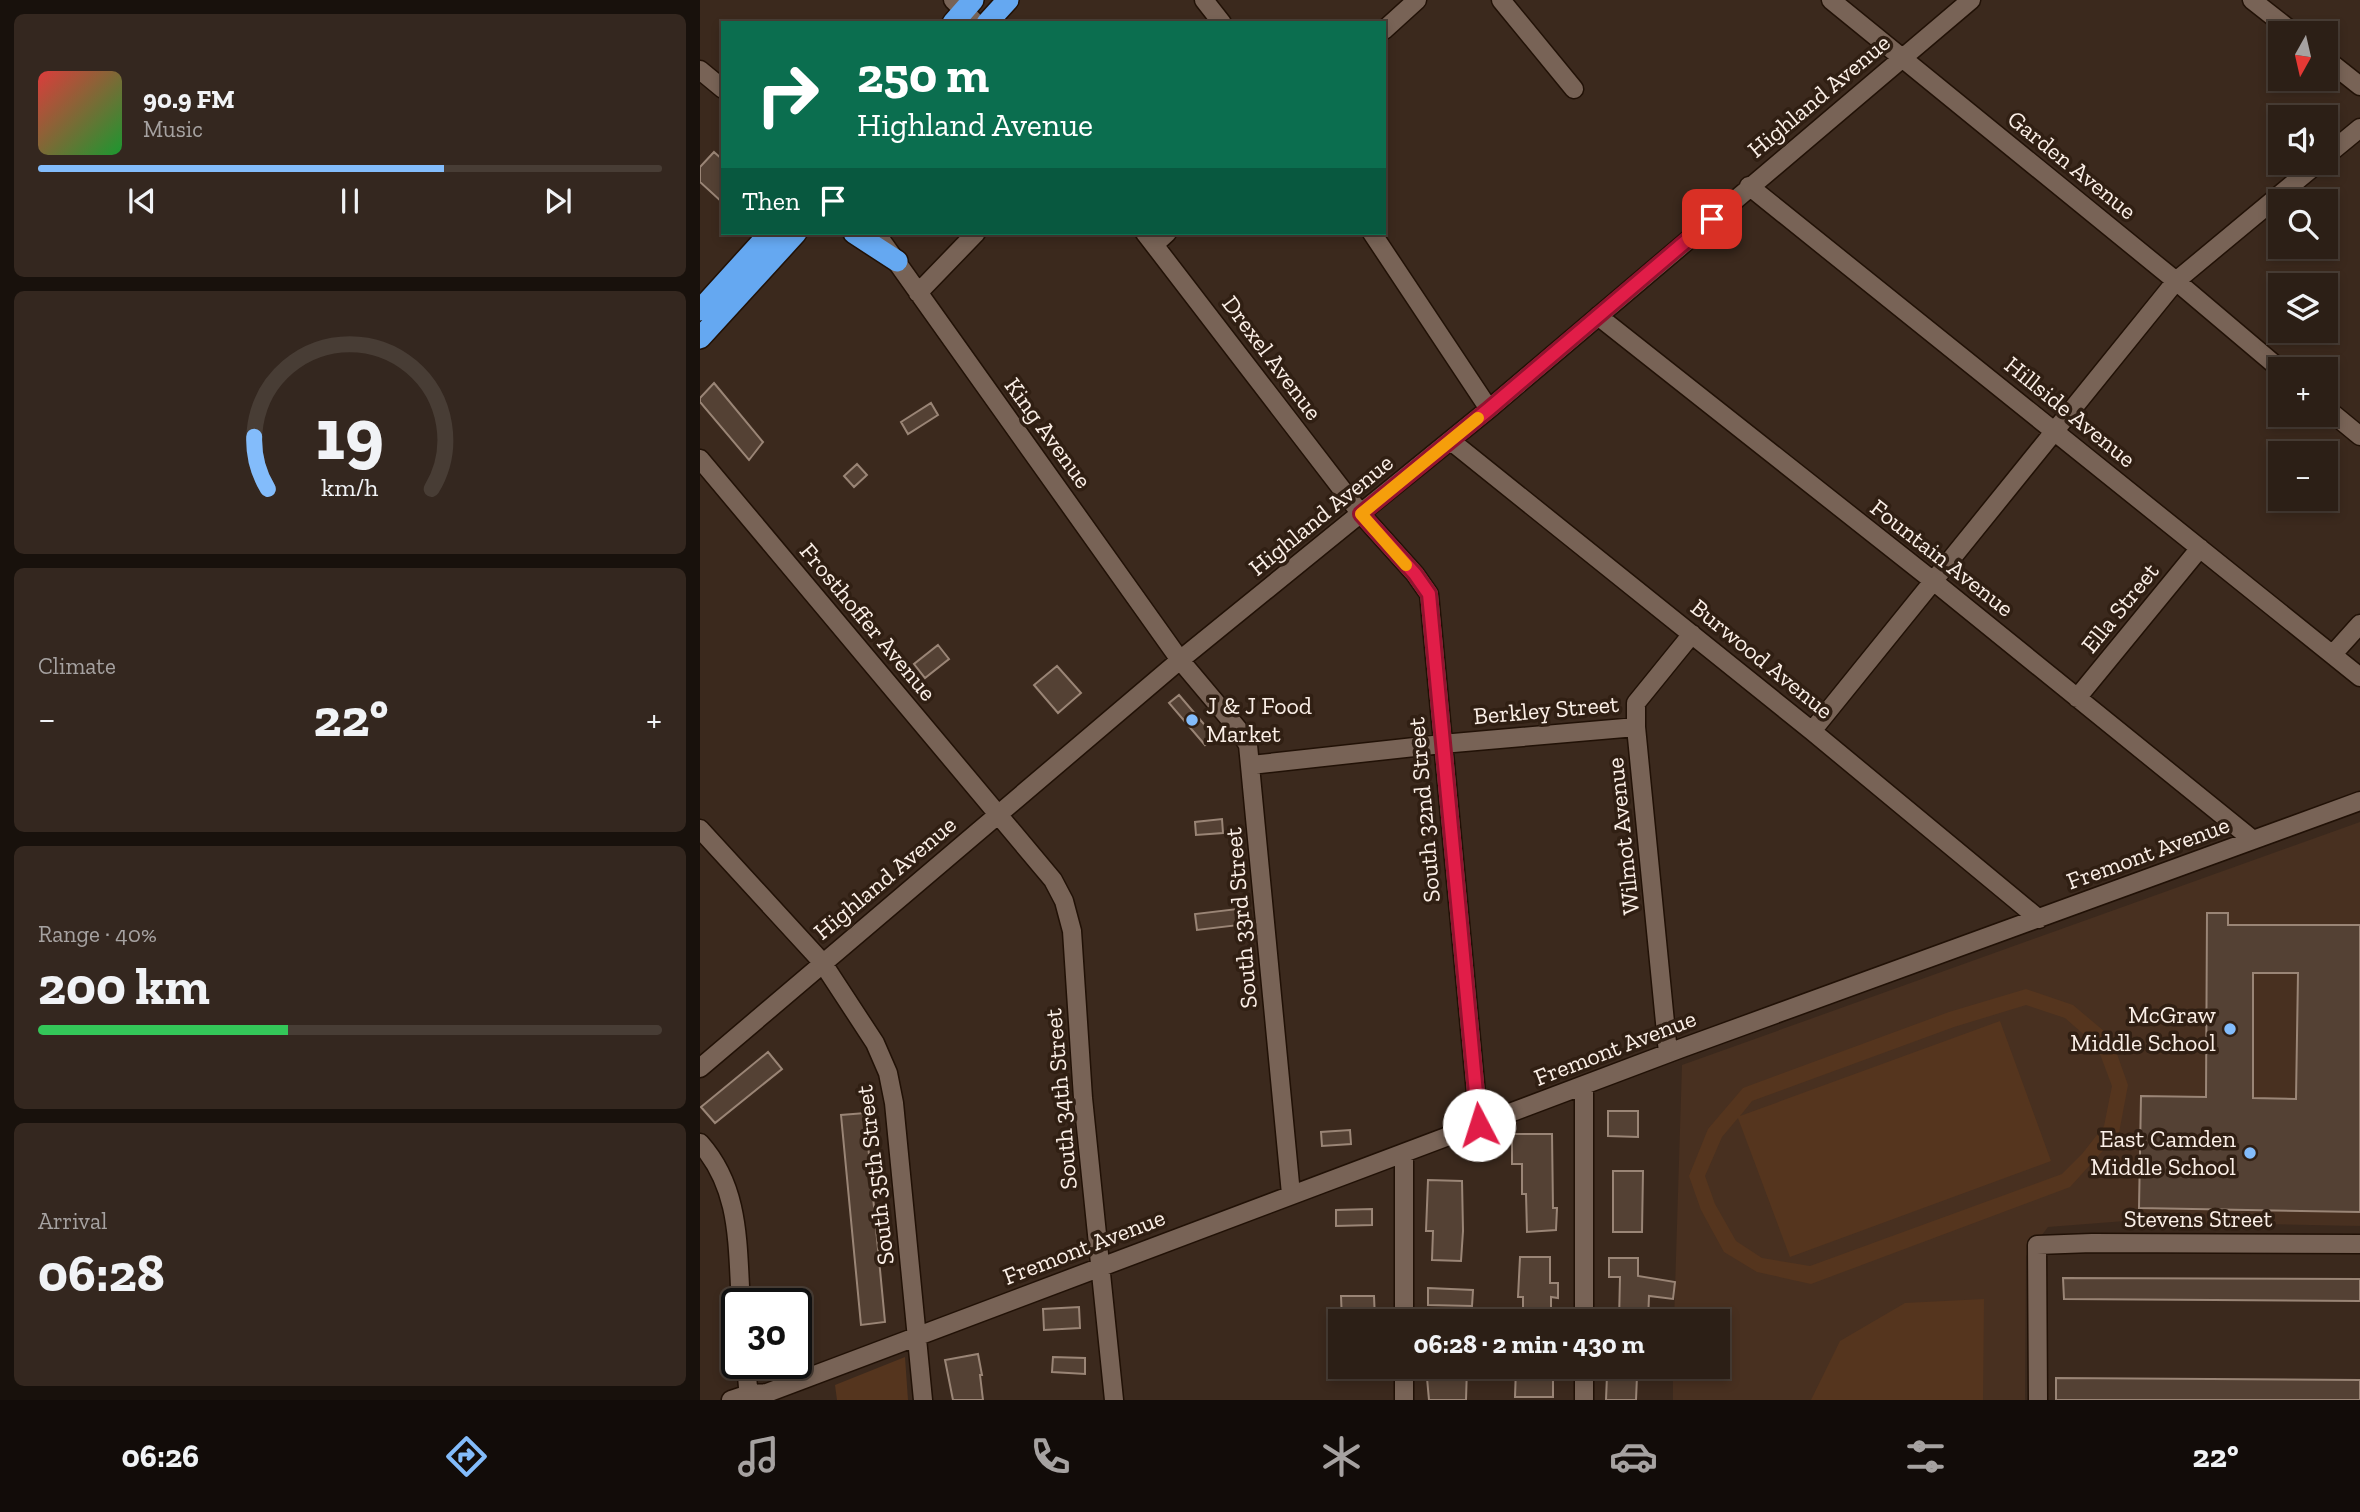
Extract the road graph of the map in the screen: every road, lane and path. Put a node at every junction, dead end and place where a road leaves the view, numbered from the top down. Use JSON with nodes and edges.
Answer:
{"nodes":[{"id":1,"x":1008,"y":0,"type":"edge"},
{"id":2,"x":1204,"y":0,"type":"edge"},
{"id":3,"x":1417,"y":0,"type":"edge"},
{"id":4,"x":1501,"y":0,"type":"edge"},
{"id":5,"x":1831,"y":0,"type":"edge"},
{"id":6,"x":1971,"y":0,"type":"edge"},
{"id":7,"x":2252,"y":0,"type":"edge"},
{"id":8,"x":989,"y":21,"type":"edge"},
{"id":9,"x":1220,"y":21,"type":"edge"},
{"id":10,"x":2279,"y":21,"type":"edge"},
{"id":11,"x":1386,"y":28,"type":"edge"},
{"id":12,"x":1903,"y":58,"type":"junction"},
{"id":13,"x":2338,"y":69,"type":"edge"},
{"id":14,"x":700,"y":70,"type":"edge"},
{"id":15,"x":2360,"y":86,"type":"edge"},
{"id":16,"x":721,"y":87,"type":"edge"},
{"id":17,"x":1574,"y":89,"type":"dead end"},
{"id":18,"x":2360,"y":128,"type":"edge"},
{"id":19,"x":2338,"y":146,"type":"edge"},
{"id":20,"x":2304,"y":175,"type":"edge"},
{"id":21,"x":1749,"y":186,"type":"junction"},
{"id":22,"x":768,"y":235,"type":"edge"},
{"id":23,"x":794,"y":235,"type":"edge"},
{"id":24,"x":856,"y":235,"type":"edge"},
{"id":25,"x":878,"y":235,"type":"edge"},
{"id":26,"x":974,"y":235,"type":"edge"},
{"id":27,"x":1373,"y":235,"type":"edge"},
{"id":28,"x":1156,"y":237,"type":"edge"},
{"id":29,"x":897,"y":261,"type":"junction"},
{"id":30,"x":2176,"y":281,"type":"junction"},
{"id":31,"x":918,"y":293,"type":"junction"},
{"id":32,"x":700,"y":310,"type":"edge"},
{"id":33,"x":1598,"y":316,"type":"junction"},
{"id":34,"x":700,"y":338,"type":"edge"},
{"id":35,"x":2268,"y":359,"type":"edge"},
{"id":36,"x":1489,"y":409,"type":"junction"},
{"id":37,"x":2338,"y":418,"type":"edge"},
{"id":38,"x":2054,"y":430,"type":"junction"},
{"id":39,"x":2360,"y":436,"type":"edge"},
{"id":40,"x":1451,"y":441,"type":"junction"},
{"id":41,"x":700,"y":459,"type":"edge"},
{"id":42,"x":1361,"y":514,"type":"junction"},
{"id":43,"x":2200,"y":548,"type":"junction"},
{"id":44,"x":1933,"y":580,"type":"junction"},
{"id":45,"x":2360,"y":624,"type":"edge"},
{"id":46,"x":1692,"y":634,"type":"junction"},
{"id":47,"x":2333,"y":654,"type":"junction"},
{"id":48,"x":1180,"y":660,"type":"junction"},
{"id":49,"x":2360,"y":677,"type":"edge"},
{"id":50,"x":2077,"y":698,"type":"junction"},
{"id":51,"x":1636,"y":727,"type":"junction"},
{"id":52,"x":1812,"y":731,"type":"junction"},
{"id":53,"x":1442,"y":744,"type":"junction"},
{"id":54,"x":1251,"y":765,"type":"junction"},
{"id":55,"x":2360,"y":801,"type":"edge"},
{"id":56,"x":999,"y":816,"type":"junction"},
{"id":57,"x":700,"y":829,"type":"edge"},
{"id":58,"x":2253,"y":841,"type":"junction"},
{"id":59,"x":2039,"y":919,"type":"junction"},
{"id":60,"x":822,"y":962,"type":"junction"},
{"id":61,"x":1668,"y":1053,"type":"junction"},
{"id":62,"x":700,"y":1068,"type":"edge"},
{"id":63,"x":1584,"y":1086,"type":"junction"},
{"id":64,"x":1479,"y":1125,"type":"junction"},
{"id":65,"x":700,"y":1143,"type":"edge"},
{"id":66,"x":1404,"y":1154,"type":"junction"},
{"id":67,"x":1291,"y":1194,"type":"junction"},
{"id":68,"x":2360,"y":1244,"type":"edge"},
{"id":69,"x":1101,"y":1267,"type":"junction"},
{"id":70,"x":740,"y":1288,"type":"edge"},
{"id":71,"x":1404,"y":1309,"type":"edge"},
{"id":72,"x":1584,"y":1309,"type":"edge"},
{"id":73,"x":917,"y":1335,"type":"junction"},
{"id":74,"x":747,"y":1379,"type":"edge"},
{"id":75,"x":1404,"y":1379,"type":"edge"},
{"id":76,"x":1584,"y":1379,"type":"edge"},
{"id":77,"x":749,"y":1397,"type":"edge"},
{"id":78,"x":731,"y":1400,"type":"edge"},
{"id":79,"x":923,"y":1400,"type":"edge"},
{"id":80,"x":1114,"y":1400,"type":"edge"},
{"id":81,"x":1404,"y":1400,"type":"edge"},
{"id":82,"x":1584,"y":1400,"type":"edge"},
{"id":83,"x":2038,"y":1400,"type":"edge"}],
"edges":[{"from":1,"to":8,"type":"highway"},
{"from":2,"to":9,"type":"street"},
{"from":3,"to":11,"type":"street"},
{"from":4,"to":17,"type":"street"},
{"from":5,"to":12,"type":"street","name":"Garden Avenue"},
{"from":6,"to":12,"type":"street","name":"Highland Avenue"},
{"from":7,"to":10,"type":"street"},
{"from":12,"to":21,"type":"street","name":"Highland Avenue"},
{"from":12,"to":30,"type":"street","name":"Garden Avenue"},
{"from":13,"to":15,"type":"street"},
{"from":14,"to":16,"type":"street"},
{"from":18,"to":19,"type":"street"},
{"from":20,"to":30,"type":"street"},
{"from":21,"to":33,"type":"street","name":"Highland Avenue"},
{"from":21,"to":38,"type":"street","name":"Hillside Avenue"},
{"from":22,"to":32,"type":"highway"},
{"from":23,"to":34,"type":"highway"},
{"from":24,"to":29,"type":"highway"},
{"from":25,"to":29,"type":"street","name":"King Avenue"},
{"from":26,"to":31,"type":"street"},
{"from":27,"to":36,"type":"street"},
{"from":28,"to":42,"type":"street","name":"Drexel Avenue"},
{"from":29,"to":31,"type":"street","name":"King Avenue"},
{"from":30,"to":35,"type":"street","name":"Garden Avenue"},
{"from":30,"to":38,"type":"street"},
{"from":31,"to":48,"type":"street","name":"King Avenue"},
{"from":33,"to":36,"type":"street","name":"Highland Avenue"},
{"from":33,"to":44,"type":"street","name":"Fountain Avenue"},
{"from":36,"to":40,"type":"street","name":"Highland Avenue"},
{"from":37,"to":39,"type":"street"},
{"from":38,"to":43,"type":"street","name":"Hillside Avenue"},
{"from":38,"to":44,"type":"street"},
{"from":40,"to":42,"type":"street","name":"Highland Avenue"},
{"from":40,"to":46,"type":"street","name":"Burwood Avenue"},
{"from":41,"to":56,"type":"street","name":"Frosthoffer Avenue"},
{"from":42,"to":48,"type":"street","name":"Highland Avenue"},
{"from":42,"to":53,"type":"street","name":"South 32nd Street"},
{"from":43,"to":47,"type":"street","name":"Hillside Avenue"},
{"from":43,"to":50,"type":"street","name":"Ella Street"},
{"from":44,"to":50,"type":"street","name":"Fountain Avenue"},
{"from":44,"to":52,"type":"street"},
{"from":45,"to":47,"type":"street"},
{"from":46,"to":51,"type":"street","name":"Wilmot Avenue"},
{"from":46,"to":52,"type":"street","name":"Burwood Avenue"},
{"from":47,"to":49,"type":"street","name":"Hillside Avenue"},
{"from":48,"to":54,"type":"street","name":"South 33rd Street"},
{"from":48,"to":56,"type":"street","name":"Highland Avenue"},
{"from":50,"to":58,"type":"street","name":"Fountain Avenue"},
{"from":51,"to":53,"type":"street","name":"Berkley Street"},
{"from":51,"to":61,"type":"street","name":"Wilmot Avenue"},
{"from":52,"to":59,"type":"street","name":"Burwood Avenue"},
{"from":53,"to":54,"type":"street","name":"Berkley Street"},
{"from":53,"to":64,"type":"street","name":"South 32nd Street"},
{"from":54,"to":67,"type":"street","name":"South 33rd Street"},
{"from":55,"to":58,"type":"street","name":"Fremont Avenue"},
{"from":56,"to":60,"type":"street","name":"Highland Avenue"},
{"from":56,"to":69,"type":"street","name":"South 34th Street"},
{"from":57,"to":60,"type":"street","name":"South 35th Street"},
{"from":58,"to":59,"type":"street","name":"Fremont Avenue"},
{"from":59,"to":61,"type":"street","name":"Fremont Avenue"},
{"from":60,"to":62,"type":"street","name":"Highland Avenue"},
{"from":60,"to":73,"type":"street","name":"South 35th Street"},
{"from":61,"to":63,"type":"street","name":"Fremont Avenue"},
{"from":63,"to":64,"type":"street","name":"Fremont Avenue"},
{"from":63,"to":72,"type":"street"},
{"from":64,"to":66,"type":"street","name":"Fremont Avenue"},
{"from":65,"to":70,"type":"street"},
{"from":66,"to":67,"type":"street","name":"Fremont Avenue"},
{"from":66,"to":71,"type":"street"},
{"from":67,"to":69,"type":"street","name":"Fremont Avenue"},
{"from":68,"to":83,"type":"street","name":"Stevens Street"},
{"from":69,"to":73,"type":"street","name":"Fremont Avenue"},
{"from":69,"to":80,"type":"street","name":"South 34th Street"},
{"from":73,"to":77,"type":"street","name":"Fremont Avenue"},
{"from":73,"to":79,"type":"street","name":"South 35th Street"},
{"from":74,"to":77,"type":"street"},
{"from":75,"to":81,"type":"street"},
{"from":76,"to":82,"type":"street"},
{"from":77,"to":78,"type":"street","name":"Fremont Avenue"}]}
